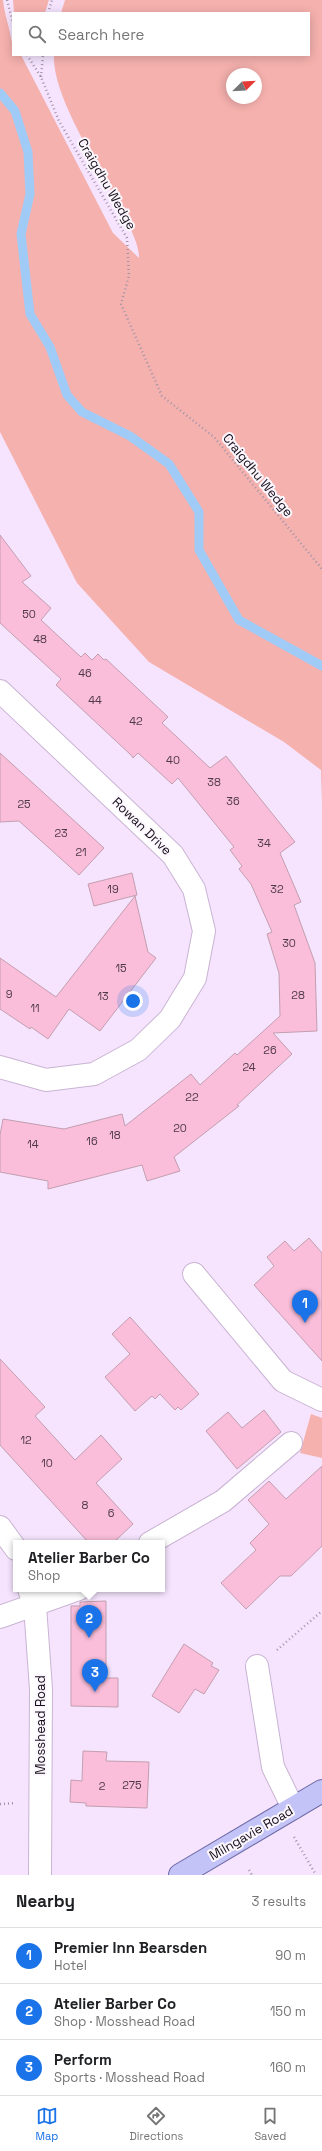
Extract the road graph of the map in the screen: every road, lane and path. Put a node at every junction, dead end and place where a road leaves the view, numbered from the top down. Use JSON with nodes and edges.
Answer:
{"nodes":[{"id":1,"x":7,"y":0,"type":"edge"},
{"id":2,"x":52,"y":0,"type":"edge"},
{"id":3,"x":48,"y":12,"type":"edge"},
{"id":4,"x":12,"y":19,"type":"edge"},
{"id":5,"x":27,"y":56,"type":"edge"},
{"id":6,"x":43,"y":56,"type":"edge"},
{"id":7,"x":41,"y":77,"type":"junction"},
{"id":8,"x":322,"y":569,"type":"edge"},
{"id":9,"x":0,"y":691,"type":"edge"},
{"id":10,"x":0,"y":1067,"type":"edge"},
{"id":11,"x":194,"y":1274,"type":"dead end"},
{"id":12,"x":322,"y":1400,"type":"edge"},
{"id":13,"x":291,"y":1443,"type":"dead end"},
{"id":14,"x":0,"y":1527,"type":"edge"},
{"id":15,"x":155,"y":1540,"type":"edge"},
{"id":16,"x":13,"y":1545,"type":"edge"},
{"id":17,"x":61,"y":1592,"type":"edge"},
{"id":18,"x":32,"y":1597,"type":"edge"},
{"id":19,"x":322,"y":1611,"type":"edge"},
{"id":20,"x":0,"y":1617,"type":"edge"},
{"id":21,"x":257,"y":1666,"type":"joint"},
{"id":22,"x":322,"y":1791,"type":"edge"},
{"id":23,"x":293,"y":1808,"type":"junction"},
{"id":24,"x":293,"y":1835,"type":"dead end"},
{"id":25,"x":249,"y":1870,"type":"dead end"},
{"id":26,"x":43,"y":1871,"type":"edge"},
{"id":27,"x":180,"y":1875,"type":"edge"},
{"id":28,"x":252,"y":1875,"type":"edge"},
{"id":29,"x":316,"y":1875,"type":"edge"}],
"edges":[{"from":1,"to":4,"type":"path"},
{"from":2,"to":3,"type":"path"},
{"from":5,"to":7,"type":"path","name":"Craigdhu Wedge"},
{"from":6,"to":7,"type":"path","name":"Craigdhu Wedge"},
{"from":7,"to":8,"type":"path","name":"Craigdhu Wedge"},
{"from":9,"to":10,"type":"street","name":"Rowan Drive"},
{"from":11,"to":12,"type":"street"},
{"from":13,"to":15,"type":"street"},
{"from":14,"to":16,"type":"street"},
{"from":17,"to":18,"type":"street"},
{"from":18,"to":20,"type":"street"},
{"from":18,"to":26,"type":"street","name":"Mosshead Road"},
{"from":19,"to":21,"type":"path"},
{"from":21,"to":23,"type":"street"},
{"from":22,"to":23,"type":"main road","name":"Milngavie Road"},
{"from":23,"to":27,"type":"main road","name":"Milngavie Road"},
{"from":24,"to":29,"type":"path"},
{"from":25,"to":28,"type":"path"}]}
